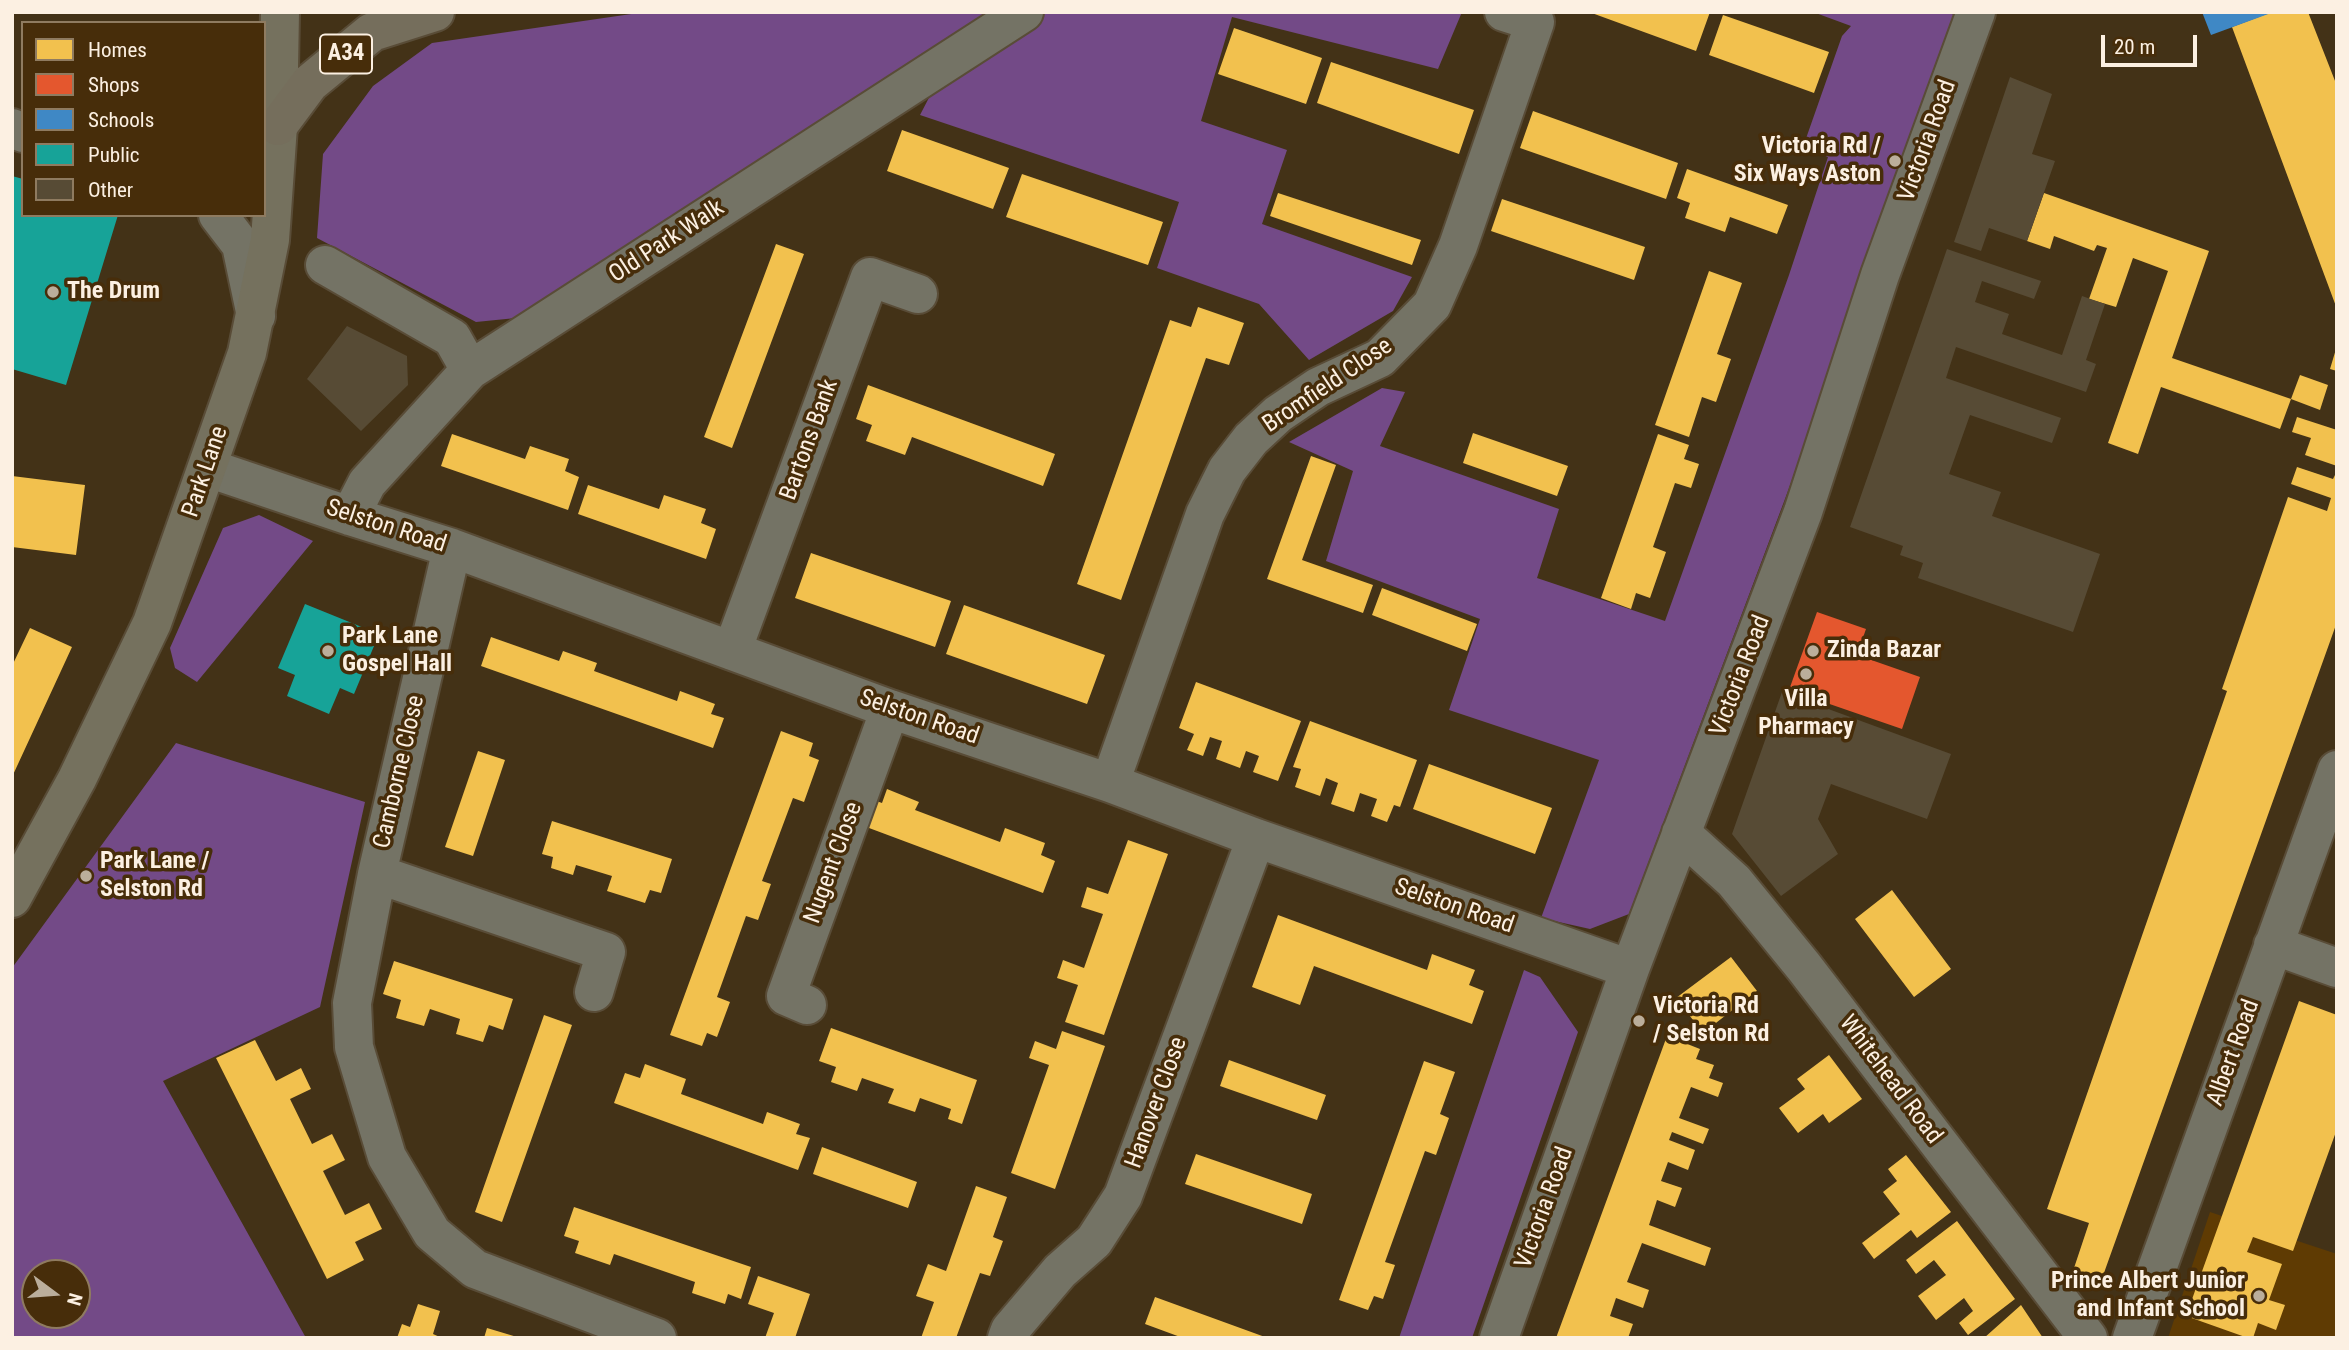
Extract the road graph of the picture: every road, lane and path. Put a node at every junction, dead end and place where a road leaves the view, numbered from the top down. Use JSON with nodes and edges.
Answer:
{"nodes":[{"id":1,"x":280,"y":12,"type":"edge"},
{"id":2,"x":435,"y":12,"type":"edge"},
{"id":3,"x":1024,"y":12,"type":"edge"},
{"id":4,"x":1504,"y":12,"type":"edge"},
{"id":5,"x":1976,"y":12,"type":"edge"},
{"id":6,"x":278,"y":126,"type":"junction"},
{"id":7,"x":220,"y":217,"type":"edge"},
{"id":8,"x":325,"y":265,"type":"dead end"},
{"id":9,"x":918,"y":294,"type":"dead end"},
{"id":10,"x":256,"y":316,"type":"junction"},
{"id":11,"x":470,"y":370,"type":"junction"},
{"id":12,"x":208,"y":468,"type":"junction"},
{"id":13,"x":350,"y":516,"type":"junction"},
{"id":14,"x":452,"y":548,"type":"junction"},
{"id":15,"x":732,"y":651,"type":"junction"},
{"id":16,"x":890,"y":709,"type":"junction"},
{"id":17,"x":2337,"y":769,"type":"edge"},
{"id":18,"x":1110,"y":783,"type":"junction"},
{"id":19,"x":1681,"y":833,"type":"junction"},
{"id":20,"x":1256,"y":838,"type":"junction"},
{"id":21,"x":377,"y":874,"type":"junction"},
{"id":22,"x":12,"y":898,"type":"edge"},
{"id":23,"x":2273,"y":945,"type":"junction"},
{"id":24,"x":2337,"y":968,"type":"edge"},
{"id":25,"x":1630,"y":969,"type":"junction"},
{"id":26,"x":594,"y":992,"type":"dead end"},
{"id":27,"x":807,"y":1005,"type":"dead end"},
{"id":28,"x":657,"y":1338,"type":"edge"},
{"id":29,"x":1007,"y":1338,"type":"edge"},
{"id":30,"x":1499,"y":1338,"type":"edge"},
{"id":31,"x":2088,"y":1338,"type":"edge"},
{"id":32,"x":2132,"y":1338,"type":"edge"}],
"edges":[{"from":1,"to":6,"type":"main road","name":"Park Lane"},
{"from":2,"to":6,"type":"highway","number":"A34"},
{"from":3,"to":11,"type":"street","name":"Old Park Walk"},
{"from":4,"to":18,"type":"street","name":"Bromfield Close"},
{"from":5,"to":19,"type":"street","name":"Victoria Road"},
{"from":6,"to":10,"type":"main road","name":"Park Lane"},
{"from":7,"to":10,"type":"street"},
{"from":8,"to":11,"type":"street"},
{"from":9,"to":15,"type":"street","name":"Bartons Bank"},
{"from":10,"to":12,"type":"main road","name":"Park Lane"},
{"from":11,"to":13,"type":"street","name":"Old Park Walk"},
{"from":12,"to":13,"type":"street","name":"Selston Road"},
{"from":12,"to":22,"type":"main road","name":"Park Lane"},
{"from":13,"to":14,"type":"street","name":"Selston Road"},
{"from":14,"to":15,"type":"street","name":"Selston Road"},
{"from":14,"to":21,"type":"street","name":"Camborne Close"},
{"from":15,"to":16,"type":"street","name":"Selston Road"},
{"from":16,"to":18,"type":"street","name":"Selston Road"},
{"from":16,"to":27,"type":"street","name":"Nugent Close"},
{"from":17,"to":23,"type":"street","name":"Albert Road"},
{"from":18,"to":20,"type":"street","name":"Selston Road"},
{"from":19,"to":25,"type":"street","name":"Victoria Road"},
{"from":19,"to":31,"type":"street","name":"Whitehead Road"},
{"from":20,"to":25,"type":"street","name":"Selston Road"},
{"from":20,"to":29,"type":"street","name":"Hanover Close"},
{"from":21,"to":26,"type":"street","name":"Camborne Close"},
{"from":21,"to":28,"type":"street","name":"Camborne Close"},
{"from":23,"to":24,"type":"street"},
{"from":23,"to":32,"type":"street","name":"Albert Road"},
{"from":25,"to":30,"type":"street","name":"Victoria Road"}]}
